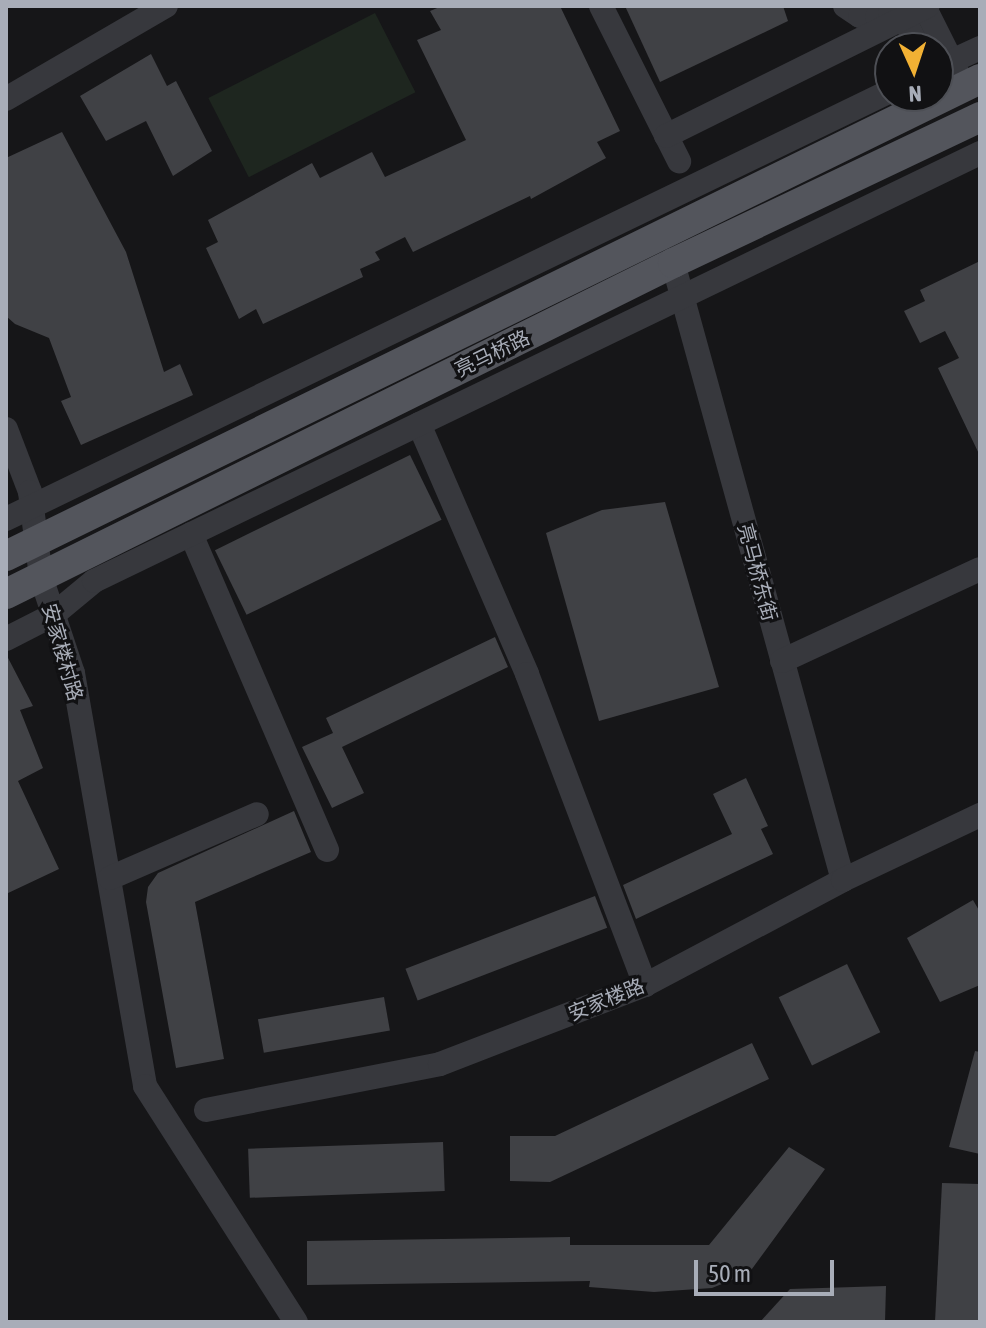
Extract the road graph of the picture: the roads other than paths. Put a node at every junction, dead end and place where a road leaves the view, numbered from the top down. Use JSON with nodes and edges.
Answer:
{"nodes":[{"id":1,"x":166,"y":6,"type":"edge"},
{"id":2,"x":601,"y":6,"type":"edge"},
{"id":3,"x":845,"y":6,"type":"edge"},
{"id":4,"x":911,"y":10,"type":"edge"},
{"id":5,"x":916,"y":32,"type":"edge"},
{"id":6,"x":924,"y":32,"type":"edge"},
{"id":7,"x":980,"y":48,"type":"edge"},
{"id":8,"x":954,"y":78,"type":"edge"},
{"id":9,"x":6,"y":99,"type":"edge"},
{"id":10,"x":874,"y":99,"type":"edge"},
{"id":11,"x":888,"y":112,"type":"edge"},
{"id":12,"x":980,"y":117,"type":"edge"},
{"id":13,"x":666,"y":136,"type":"junction"},
{"id":14,"x":980,"y":153,"type":"edge"},
{"id":15,"x":679,"y":161,"type":"dead end"},
{"id":16,"x":673,"y":263,"type":"junction"},
{"id":17,"x":682,"y":298,"type":"junction"},
{"id":18,"x":419,"y":424,"type":"junction"},
{"id":19,"x":6,"y":429,"type":"edge"},
{"id":20,"x":32,"y":505,"type":"junction"},
{"id":21,"x":6,"y":519,"type":"edge"},
{"id":22,"x":191,"y":534,"type":"junction"},
{"id":23,"x":35,"y":542,"type":"junction"},
{"id":24,"x":6,"y":556,"type":"edge"},
{"id":25,"x":980,"y":569,"type":"edge"},
{"id":26,"x":41,"y":577,"type":"junction"},
{"id":27,"x":6,"y":594,"type":"edge"},
{"id":28,"x":53,"y":615,"type":"junction"},
{"id":29,"x":6,"y":639,"type":"edge"},
{"id":30,"x":782,"y":661,"type":"junction"},
{"id":31,"x":257,"y":814,"type":"dead end"},
{"id":32,"x":980,"y":815,"type":"edge"},
{"id":33,"x":327,"y":850,"type":"dead end"},
{"id":34,"x":110,"y":878,"type":"junction"},
{"id":35,"x":843,"y":880,"type":"junction"},
{"id":36,"x":645,"y":985,"type":"junction"},
{"id":37,"x":206,"y":1110,"type":"dead end"},
{"id":38,"x":296,"y":1322,"type":"edge"}],
"edges":[{"from":1,"to":9,"type":"street"},
{"from":2,"to":13,"type":"street"},
{"from":3,"to":4,"type":"street"},
{"from":4,"to":5,"type":"street"},
{"from":4,"to":6,"type":"street"},
{"from":4,"to":13,"type":"street"},
{"from":7,"to":8,"type":"street"},
{"from":10,"to":20,"type":"street"},
{"from":11,"to":23,"type":"main road","name":"亮马桥路"},
{"from":12,"to":16,"type":"main road","name":"亮马桥路"},
{"from":13,"to":15,"type":"street"},
{"from":14,"to":17,"type":"street"},
{"from":16,"to":17,"type":"street","name":"亮马桥东街"},
{"from":16,"to":26,"type":"main road","name":"亮马桥路"},
{"from":17,"to":18,"type":"street"},
{"from":17,"to":30,"type":"street","name":"亮马桥东街"},
{"from":18,"to":22,"type":"street"},
{"from":18,"to":36,"type":"street"},
{"from":19,"to":20,"type":"street","name":"安家楼村路"},
{"from":20,"to":21,"type":"street"},
{"from":20,"to":23,"type":"street","name":"安家楼村路"},
{"from":22,"to":28,"type":"street"},
{"from":22,"to":33,"type":"street"},
{"from":23,"to":24,"type":"main road","name":"亮马桥路"},
{"from":23,"to":26,"type":"street","name":"安家楼村路"},
{"from":25,"to":30,"type":"street"},
{"from":26,"to":27,"type":"main road","name":"亮马桥路"},
{"from":26,"to":28,"type":"street","name":"安家楼村路"},
{"from":28,"to":29,"type":"street"},
{"from":28,"to":34,"type":"street","name":"安家楼村路"},
{"from":30,"to":35,"type":"street","name":"亮马桥东街"},
{"from":31,"to":34,"type":"street"},
{"from":32,"to":35,"type":"street","name":"安家楼路"},
{"from":34,"to":38,"type":"street","name":"安家楼村路"},
{"from":35,"to":36,"type":"street","name":"安家楼路"},
{"from":36,"to":37,"type":"street","name":"安家楼路"}]}
